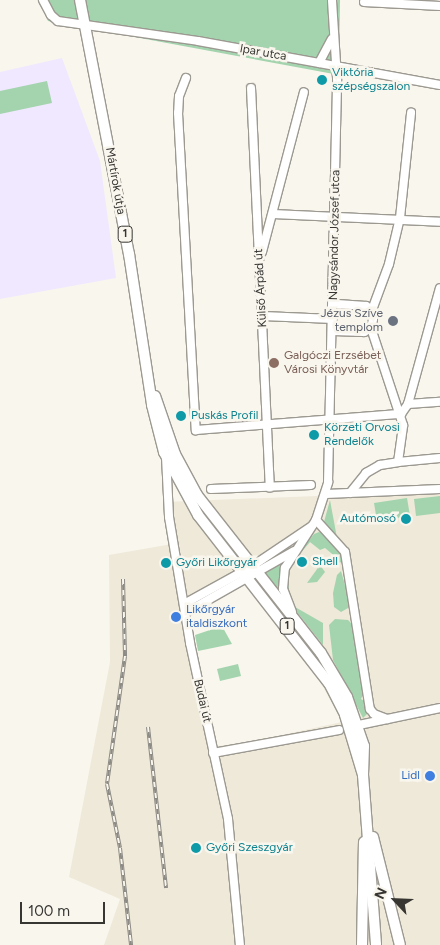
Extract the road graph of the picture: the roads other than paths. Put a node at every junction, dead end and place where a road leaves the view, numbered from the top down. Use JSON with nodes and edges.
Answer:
{"nodes":[{"id":1,"x":43,"y":0,"type":"edge"},
{"id":2,"x":80,"y":0,"type":"edge"},
{"id":3,"x":332,"y":0,"type":"edge"},
{"id":4,"x":364,"y":2,"type":"dead end"},
{"id":5,"x":440,"y":6,"type":"edge"},
{"id":6,"x":86,"y":25,"type":"junction"},
{"id":7,"x":333,"y":34,"type":"junction"},
{"id":8,"x":319,"y":63,"type":"junction"},
{"id":9,"x":335,"y":66,"type":"junction"},
{"id":10,"x":186,"y":78,"type":"dead end"},
{"id":11,"x":440,"y":84,"type":"edge"},
{"id":12,"x":251,"y":88,"type":"dead end"},
{"id":13,"x":304,"y":92,"type":"dead end"},
{"id":14,"x":411,"y":113,"type":"dead end"},
{"id":15,"x":273,"y":214,"type":"junction"},
{"id":16,"x":335,"y":216,"type":"junction"},
{"id":17,"x":400,"y":218,"type":"junction"},
{"id":18,"x":440,"y":222,"type":"edge"},
{"id":19,"x":260,"y":258,"type":"junction"},
{"id":20,"x":440,"y":288,"type":"edge"},
{"id":21,"x":334,"y":304,"type":"junction"},
{"id":22,"x":372,"y":310,"type":"junction"},
{"id":23,"x":263,"y":316,"type":"junction"},
{"id":24,"x":334,"y":319,"type":"junction"},
{"id":25,"x":436,"y":320,"type":"edge"},
{"id":26,"x":371,"y":328,"type":"junction"},
{"id":27,"x":333,"y":331,"type":"junction"},
{"id":28,"x":152,"y":392,"type":"junction"},
{"id":29,"x":440,"y":402,"type":"edge"},
{"id":30,"x":408,"y":404,"type":"junction"},
{"id":31,"x":401,"y":414,"type":"junction"},
{"id":32,"x":329,"y":422,"type":"junction"},
{"id":33,"x":265,"y":426,"type":"junction"},
{"id":34,"x":166,"y":457,"type":"junction"},
{"id":35,"x":440,"y":458,"type":"edge"},
{"id":36,"x":398,"y":462,"type":"junction"},
{"id":37,"x":311,"y":485,"type":"dead end"},
{"id":38,"x":270,"y":488,"type":"junction"},
{"id":39,"x":211,"y":489,"type":"dead end"},
{"id":40,"x":440,"y":489,"type":"edge"},
{"id":41,"x":350,"y":493,"type":"junction"},
{"id":42,"x":326,"y":494,"type":"junction"},
{"id":43,"x":315,"y":523,"type":"junction"},
{"id":44,"x":296,"y":550,"type":"junction"},
{"id":45,"x":249,"y":573,"type":"junction"},
{"id":46,"x":184,"y":604,"type":"junction"},
{"id":47,"x":185,"y":613,"type":"junction"},
{"id":48,"x":300,"y":628,"type":"junction"},
{"id":49,"x":440,"y":708,"type":"edge"},
{"id":50,"x":387,"y":719,"type":"junction"},
{"id":51,"x":349,"y":727,"type":"junction"},
{"id":52,"x":214,"y":753,"type":"junction"},
{"id":53,"x":368,"y":814,"type":"junction"},
{"id":54,"x":240,"y":945,"type":"edge"},
{"id":55,"x":362,"y":945,"type":"edge"},
{"id":56,"x":376,"y":945,"type":"edge"},
{"id":57,"x":400,"y":945,"type":"edge"}],
"edges":[{"from":1,"to":6,"type":"street","name":"Ipar utca"},
{"from":2,"to":6,"type":"main road","name":"Mártírok útja","number":"1"},
{"from":3,"to":7,"type":"street","name":"Nagysándor József utca"},
{"from":4,"to":5,"type":"street"},
{"from":6,"to":8,"type":"street","name":"Ipar utca"},
{"from":6,"to":28,"type":"main road","name":"Mártírok útja","number":"1"},
{"from":7,"to":8,"type":"street"},
{"from":7,"to":9,"type":"street","name":"Nagysándor József utca"},
{"from":8,"to":9,"type":"street","name":"Ipar utca"},
{"from":9,"to":11,"type":"street","name":"Ipar utca"},
{"from":9,"to":16,"type":"street","name":"Nagysándor József utca"},
{"from":10,"to":33,"type":"street"},
{"from":12,"to":19,"type":"street","name":"Külső Árpád út"},
{"from":13,"to":15,"type":"street"},
{"from":14,"to":17,"type":"street"},
{"from":15,"to":16,"type":"street"},
{"from":15,"to":19,"type":"street"},
{"from":16,"to":17,"type":"street"},
{"from":16,"to":21,"type":"street","name":"Nagysándor József utca"},
{"from":17,"to":18,"type":"street"},
{"from":17,"to":22,"type":"street"},
{"from":19,"to":23,"type":"street","name":"Külső Árpád út"},
{"from":20,"to":25,"type":"street"},
{"from":21,"to":22,"type":"street"},
{"from":21,"to":24,"type":"street","name":"Nagysándor József utca"},
{"from":22,"to":26,"type":"street"},
{"from":23,"to":24,"type":"street"},
{"from":23,"to":33,"type":"street","name":"Külső Árpád út"},
{"from":24,"to":27,"type":"street","name":"Nagysándor József utca"},
{"from":25,"to":30,"type":"street"},
{"from":26,"to":27,"type":"street"},
{"from":26,"to":31,"type":"street"},
{"from":27,"to":32,"type":"street","name":"Nagysándor József utca"},
{"from":28,"to":34,"type":"main road","name":"Mártírok útja","number":"1"},
{"from":28,"to":45,"type":"main road","name":"Mártírok útja","number":"1"},
{"from":29,"to":30,"type":"street"},
{"from":30,"to":31,"type":"street"},
{"from":31,"to":32,"type":"street"},
{"from":31,"to":36,"type":"street"},
{"from":32,"to":33,"type":"street"},
{"from":32,"to":42,"type":"street","name":"Nagysándor József utca"},
{"from":33,"to":38,"type":"street","name":"Külső Árpád út"},
{"from":34,"to":45,"type":"main road","name":"Mártírok útja","number":"1"},
{"from":34,"to":46,"type":"street","name":"Budai út"},
{"from":35,"to":36,"type":"street"},
{"from":36,"to":41,"type":"street"},
{"from":37,"to":38,"type":"street"},
{"from":38,"to":39,"type":"street"},
{"from":40,"to":41,"type":"street"},
{"from":41,"to":42,"type":"street"},
{"from":42,"to":43,"type":"street","name":"Nagysándor József utca"},
{"from":43,"to":44,"type":"street","name":"Nagysándor József utca"},
{"from":43,"to":45,"type":"street"},
{"from":43,"to":50,"type":"street"},
{"from":44,"to":45,"type":"street"},
{"from":44,"to":48,"type":"street","name":"Nagysándor József utca"},
{"from":45,"to":46,"type":"street"},
{"from":45,"to":47,"type":"street"},
{"from":45,"to":48,"type":"main road","number":"1"},
{"from":45,"to":51,"type":"main road","number":"1"},
{"from":46,"to":47,"type":"street","name":"Budai út"},
{"from":47,"to":52,"type":"street","name":"Budai út"},
{"from":48,"to":51,"type":"main road","number":"1"},
{"from":49,"to":50,"type":"street"},
{"from":50,"to":51,"type":"street"},
{"from":51,"to":52,"type":"street"},
{"from":51,"to":53,"type":"main road","number":"1"},
{"from":52,"to":54,"type":"street","name":"Budai út"},
{"from":53,"to":55,"type":"main road"},
{"from":53,"to":56,"type":"main road","number":"1"},
{"from":53,"to":57,"type":"main road"}]}
